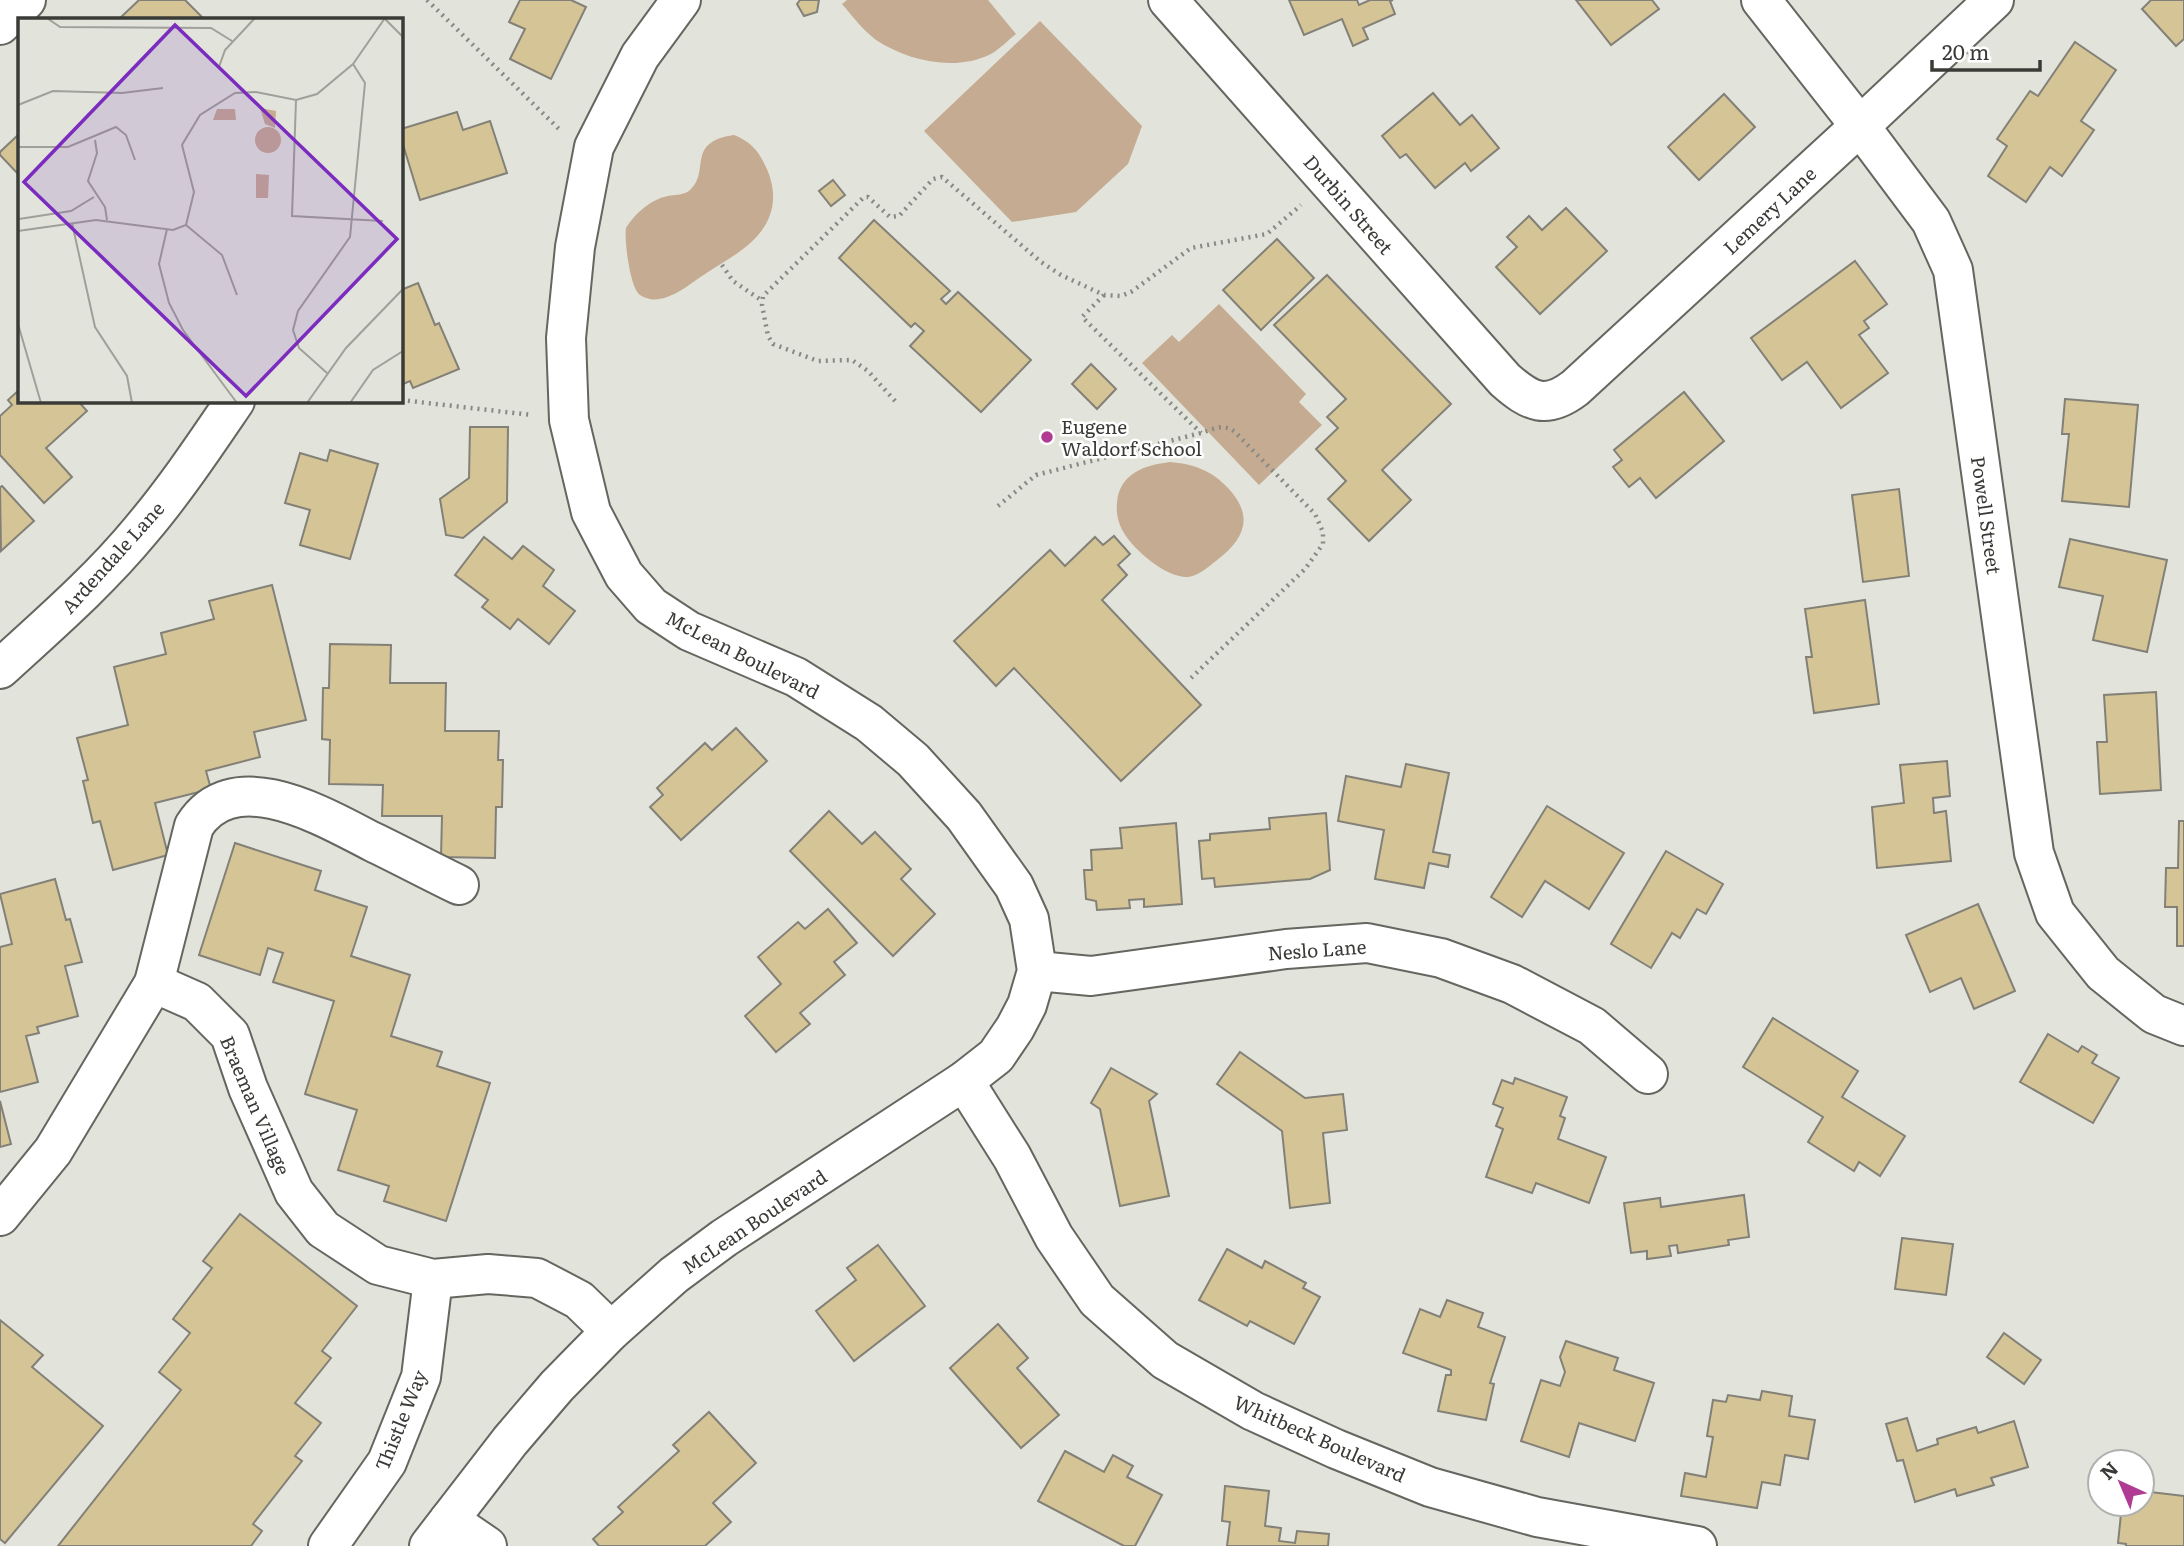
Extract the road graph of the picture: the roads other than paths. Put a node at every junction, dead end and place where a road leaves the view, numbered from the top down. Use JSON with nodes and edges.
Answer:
{"nodes":[{"id":1,"x":26,"y":0,"type":"edge"},
{"id":2,"x":681,"y":0,"type":"edge"},
{"id":3,"x":1168,"y":0,"type":"edge"},
{"id":4,"x":1761,"y":0,"type":"edge"},
{"id":5,"x":1994,"y":0,"type":"edge"},
{"id":6,"x":0,"y":25,"type":"edge"},
{"id":7,"x":1860,"y":126,"type":"junction"},
{"id":8,"x":1536,"y":401,"type":"joint"},
{"id":9,"x":234,"y":402,"type":"edge"},
{"id":10,"x":0,"y":669,"type":"edge"},
{"id":11,"x":459,"y":885,"type":"dead end"},
{"id":12,"x":1037,"y":971,"type":"junction"},
{"id":13,"x":154,"y":983,"type":"junction"},
{"id":14,"x":2184,"y":1026,"type":"edge"},
{"id":15,"x":1648,"y":1074,"type":"dead end"},
{"id":16,"x":964,"y":1081,"type":"junction"},
{"id":17,"x":0,"y":1216,"type":"edge"},
{"id":18,"x":433,"y":1279,"type":"junction"},
{"id":19,"x":611,"y":1331,"type":"junction"},
{"id":20,"x":439,"y":1533,"type":"edge"},
{"id":21,"x":328,"y":1546,"type":"edge"},
{"id":22,"x":487,"y":1546,"type":"edge"},
{"id":23,"x":1697,"y":1546,"type":"edge"}],
"edges":[{"from":1,"to":6,"type":"street"},
{"from":2,"to":12,"type":"street","name":"McLean Boulevard"},
{"from":3,"to":8,"type":"street","name":"Durbin Street"},
{"from":4,"to":7,"type":"street","name":"Powell Street"},
{"from":5,"to":7,"type":"street","name":"Lemery Lane"},
{"from":7,"to":8,"type":"street","name":"Lemery Lane"},
{"from":7,"to":14,"type":"street","name":"Powell Street"},
{"from":9,"to":10,"type":"street","name":"Ardendale Lane"},
{"from":11,"to":13,"type":"street"},
{"from":12,"to":15,"type":"street","name":"Neslo Lane"},
{"from":12,"to":16,"type":"street","name":"McLean Boulevard"},
{"from":13,"to":17,"type":"street"},
{"from":13,"to":18,"type":"street","name":"Braeman Village"},
{"from":16,"to":19,"type":"street","name":"McLean Boulevard"},
{"from":16,"to":23,"type":"street","name":"Whitbeck Boulevard"},
{"from":18,"to":19,"type":"street","name":"Braeman Village"},
{"from":18,"to":21,"type":"street","name":"Thistle Way"},
{"from":19,"to":20,"type":"street","name":"McLean Boulevard"},
{"from":20,"to":22,"type":"street"}]}
